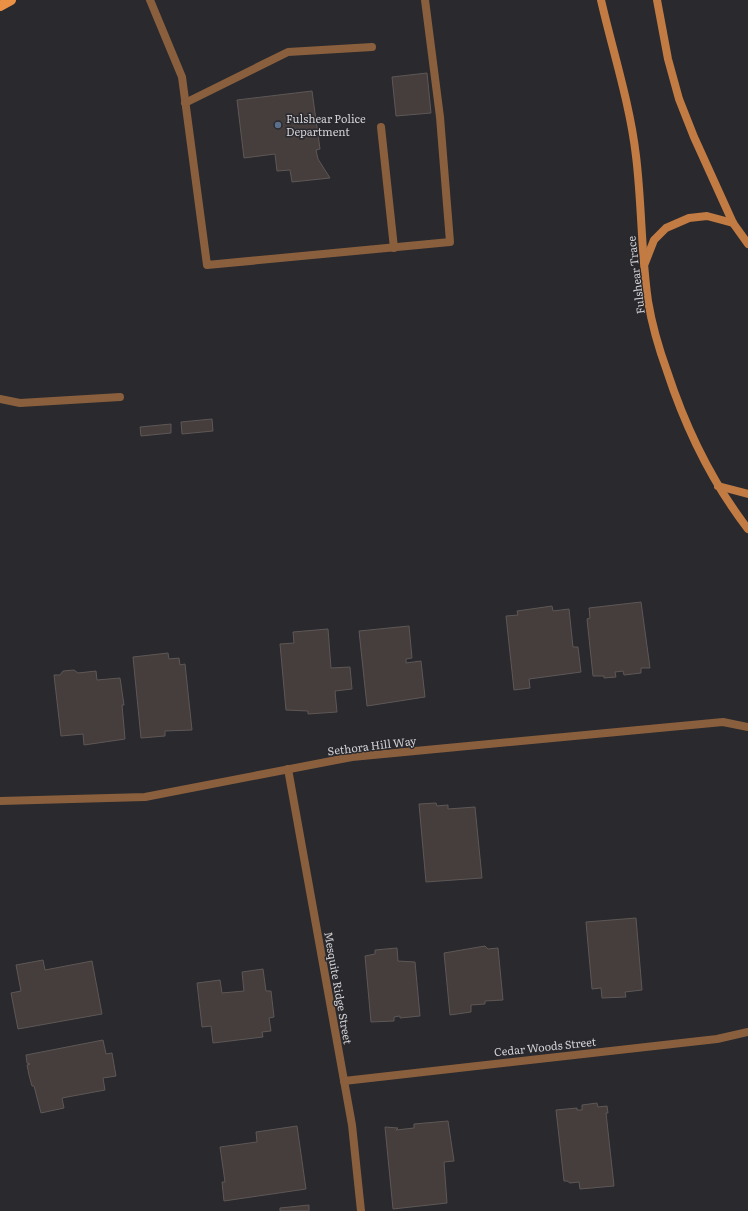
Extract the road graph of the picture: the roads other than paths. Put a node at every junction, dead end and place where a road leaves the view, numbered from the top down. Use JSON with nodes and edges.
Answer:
{"nodes":[{"id":1,"x":11,"y":0,"type":"edge"},
{"id":2,"x":150,"y":0,"type":"edge"},
{"id":3,"x":425,"y":0,"type":"edge"},
{"id":4,"x":601,"y":0,"type":"edge"},
{"id":5,"x":657,"y":0,"type":"edge"},
{"id":6,"x":0,"y":6,"type":"edge"},
{"id":7,"x":372,"y":47,"type":"dead end"},
{"id":8,"x":185,"y":103,"type":"junction"},
{"id":9,"x":381,"y":127,"type":"dead end"},
{"id":10,"x":733,"y":222,"type":"junction"},
{"id":11,"x":748,"y":244,"type":"edge"},
{"id":12,"x":394,"y":248,"type":"junction"},
{"id":13,"x":644,"y":266,"type":"junction"},
{"id":14,"x":120,"y":397,"type":"dead end"},
{"id":15,"x":0,"y":399,"type":"edge"},
{"id":16,"x":718,"y":486,"type":"junction"},
{"id":17,"x":748,"y":494,"type":"edge"},
{"id":18,"x":748,"y":529,"type":"edge"},
{"id":19,"x":748,"y":727,"type":"edge"},
{"id":20,"x":288,"y":769,"type":"junction"},
{"id":21,"x":0,"y":801,"type":"edge"},
{"id":22,"x":748,"y":1032,"type":"edge"},
{"id":23,"x":344,"y":1081,"type":"junction"},
{"id":24,"x":361,"y":1211,"type":"edge"}],
"edges":[{"from":1,"to":6,"type":"main road"},
{"from":2,"to":8,"type":"street"},
{"from":3,"to":12,"type":"street"},
{"from":4,"to":13,"type":"street","name":"Fulshear Trace"},
{"from":5,"to":10,"type":"street"},
{"from":7,"to":8,"type":"street"},
{"from":8,"to":12,"type":"street"},
{"from":9,"to":12,"type":"street"},
{"from":10,"to":11,"type":"street"},
{"from":10,"to":13,"type":"street"},
{"from":13,"to":16,"type":"street","name":"Fulshear Trace"},
{"from":14,"to":15,"type":"street"},
{"from":16,"to":17,"type":"street"},
{"from":16,"to":18,"type":"street","name":"Fulshear Trace"},
{"from":19,"to":20,"type":"street","name":"Sethora Hill Way"},
{"from":20,"to":21,"type":"street","name":"Sethora Hill Way"},
{"from":20,"to":23,"type":"street","name":"Mesquite Ridge Street"},
{"from":22,"to":23,"type":"street","name":"Cedar Woods Street"},
{"from":23,"to":24,"type":"street","name":"Mesquite Ridge Street"}]}
